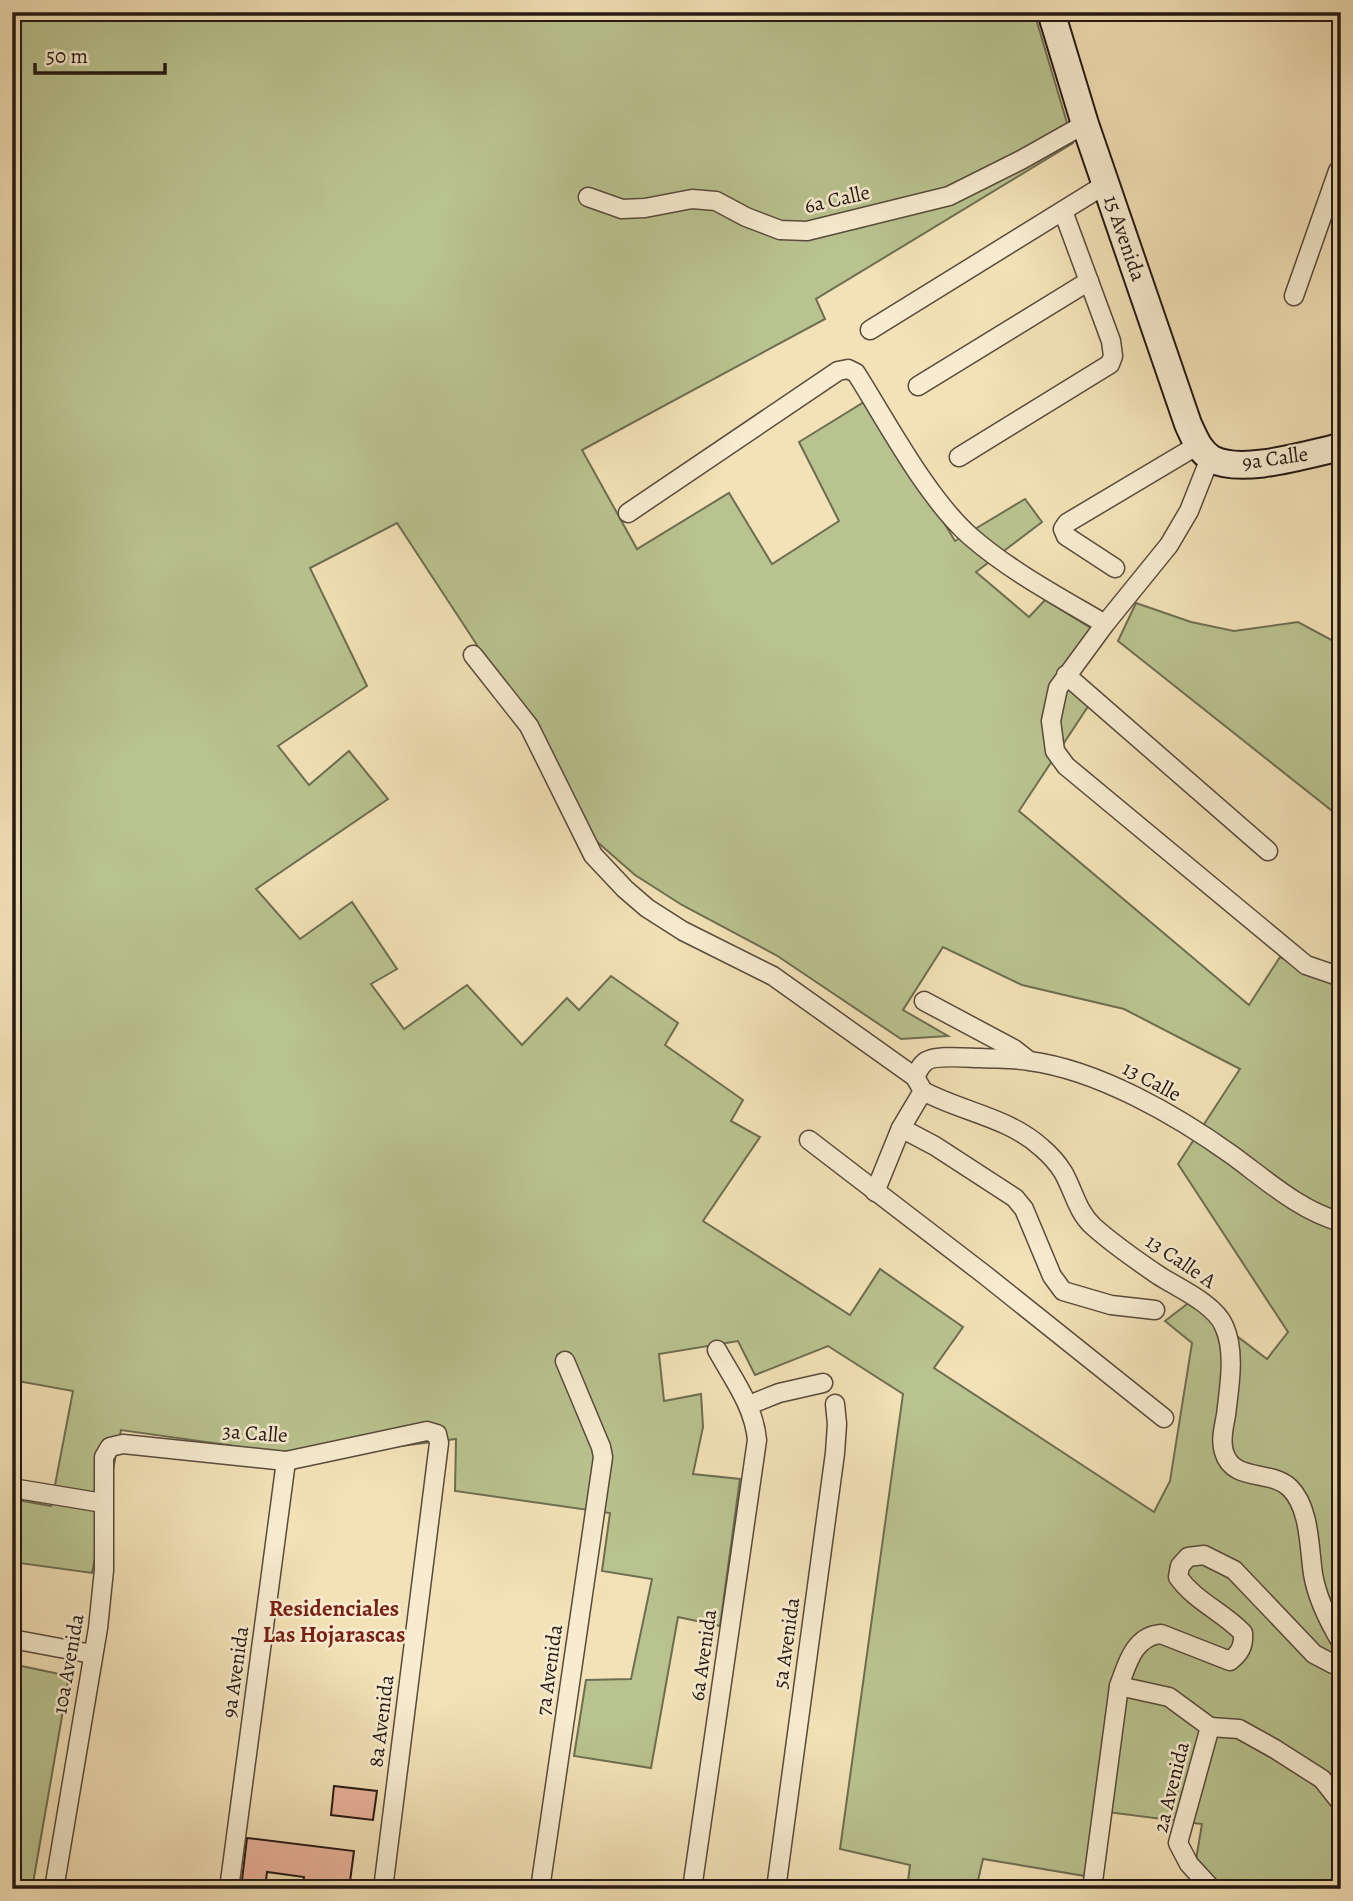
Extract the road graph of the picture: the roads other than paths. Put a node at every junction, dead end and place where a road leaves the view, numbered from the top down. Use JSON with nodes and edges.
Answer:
{"nodes":[{"id":1,"x":1051,"y":12,"type":"edge"},
{"id":2,"x":1085,"y":124,"type":"junction"},
{"id":3,"x":1339,"y":171,"type":"edge"},
{"id":4,"x":1106,"y":184,"type":"junction"},
{"id":5,"x":588,"y":197,"type":"dead end"},
{"id":6,"x":1062,"y":211,"type":"junction"},
{"id":7,"x":1089,"y":281,"type":"junction"},
{"id":8,"x":1294,"y":296,"type":"dead end"},
{"id":9,"x":870,"y":330,"type":"dead end"},
{"id":10,"x":918,"y":386,"type":"dead end"},
{"id":11,"x":1341,"y":447,"type":"edge"},
{"id":12,"x":1204,"y":451,"type":"junction"},
{"id":13,"x":959,"y":457,"type":"dead end"},
{"id":14,"x":628,"y":513,"type":"dead end"},
{"id":15,"x":1115,"y":568,"type":"dead end"},
{"id":16,"x":1104,"y":624,"type":"junction"},
{"id":17,"x":473,"y":655,"type":"dead end"},
{"id":18,"x":1066,"y":675,"type":"junction"},
{"id":19,"x":1268,"y":851,"type":"dead end"},
{"id":20,"x":1341,"y":977,"type":"edge"},
{"id":21,"x":924,"y":1001,"type":"dead end"},
{"id":22,"x":1028,"y":1060,"type":"junction"},
{"id":23,"x":919,"y":1079,"type":"junction"},
{"id":24,"x":901,"y":1128,"type":"junction"},
{"id":25,"x":809,"y":1140,"type":"dead end"},
{"id":26,"x":875,"y":1192,"type":"junction"},
{"id":27,"x":1341,"y":1222,"type":"edge"},
{"id":28,"x":1155,"y":1310,"type":"dead end"},
{"id":29,"x":717,"y":1350,"type":"dead end"},
{"id":30,"x":565,"y":1360,"type":"dead end"},
{"id":31,"x":822,"y":1383,"type":"dead end"},
{"id":32,"x":744,"y":1398,"type":"junction"},
{"id":33,"x":835,"y":1404,"type":"dead end"},
{"id":34,"x":1164,"y":1418,"type":"dead end"},
{"id":35,"x":437,"y":1434,"type":"joint"},
{"id":36,"x":110,"y":1447,"type":"joint"},
{"id":37,"x":286,"y":1461,"type":"junction"},
{"id":38,"x":12,"y":1488,"type":"edge"},
{"id":39,"x":103,"y":1503,"type":"junction"},
{"id":40,"x":12,"y":1639,"type":"edge"},
{"id":41,"x":1341,"y":1642,"type":"edge"},
{"id":42,"x":92,"y":1654,"type":"junction"},
{"id":43,"x":1341,"y":1665,"type":"edge"},
{"id":44,"x":1119,"y":1686,"type":"junction"},
{"id":45,"x":1210,"y":1727,"type":"junction"},
{"id":46,"x":1341,"y":1803,"type":"edge"},
{"id":47,"x":54,"y":1889,"type":"edge"},
{"id":48,"x":229,"y":1889,"type":"edge"},
{"id":49,"x":383,"y":1889,"type":"edge"},
{"id":50,"x":540,"y":1889,"type":"edge"},
{"id":51,"x":692,"y":1889,"type":"edge"},
{"id":52,"x":776,"y":1889,"type":"edge"},
{"id":53,"x":1092,"y":1889,"type":"edge"},
{"id":54,"x":1212,"y":1889,"type":"edge"}],
"edges":[{"from":1,"to":2,"type":"street","name":"15 Avenida"},
{"from":2,"to":4,"type":"street","name":"15 Avenida"},
{"from":2,"to":5,"type":"street","name":"6a Calle"},
{"from":3,"to":8,"type":"street"},
{"from":4,"to":6,"type":"street"},
{"from":4,"to":12,"type":"street","name":"15 Avenida"},
{"from":6,"to":7,"type":"street"},
{"from":6,"to":9,"type":"street"},
{"from":7,"to":10,"type":"street"},
{"from":7,"to":13,"type":"street"},
{"from":11,"to":12,"type":"street","name":"9a Calle"},
{"from":12,"to":15,"type":"street"},
{"from":12,"to":16,"type":"street"},
{"from":14,"to":16,"type":"street"},
{"from":16,"to":18,"type":"street"},
{"from":17,"to":23,"type":"street"},
{"from":18,"to":19,"type":"street"},
{"from":18,"to":20,"type":"street"},
{"from":21,"to":22,"type":"street"},
{"from":22,"to":23,"type":"street","name":"13 Calle"},
{"from":22,"to":27,"type":"street","name":"13 Calle"},
{"from":23,"to":24,"type":"street"},
{"from":23,"to":41,"type":"street","name":"13 Calle A"},
{"from":24,"to":26,"type":"street"},
{"from":24,"to":28,"type":"street"},
{"from":25,"to":26,"type":"street"},
{"from":26,"to":34,"type":"street"},
{"from":29,"to":32,"type":"street"},
{"from":30,"to":50,"type":"street","name":"7a Avenida"},
{"from":31,"to":32,"type":"street"},
{"from":32,"to":51,"type":"street","name":"6a Avenida"},
{"from":33,"to":52,"type":"street","name":"5a Avenida"},
{"from":35,"to":37,"type":"street","name":"3a Calle"},
{"from":35,"to":49,"type":"street","name":"8a Avenida"},
{"from":36,"to":37,"type":"street","name":"3a Calle"},
{"from":36,"to":39,"type":"street","name":"10a Avenida"},
{"from":37,"to":48,"type":"street","name":"9a Avenida"},
{"from":38,"to":39,"type":"street"},
{"from":39,"to":42,"type":"street","name":"10a Avenida"},
{"from":40,"to":42,"type":"street"},
{"from":42,"to":47,"type":"street","name":"10a Avenida"},
{"from":43,"to":44,"type":"street"},
{"from":44,"to":45,"type":"street"},
{"from":44,"to":53,"type":"street"},
{"from":45,"to":46,"type":"street"},
{"from":45,"to":54,"type":"street","name":"2a Avenida"}]}
